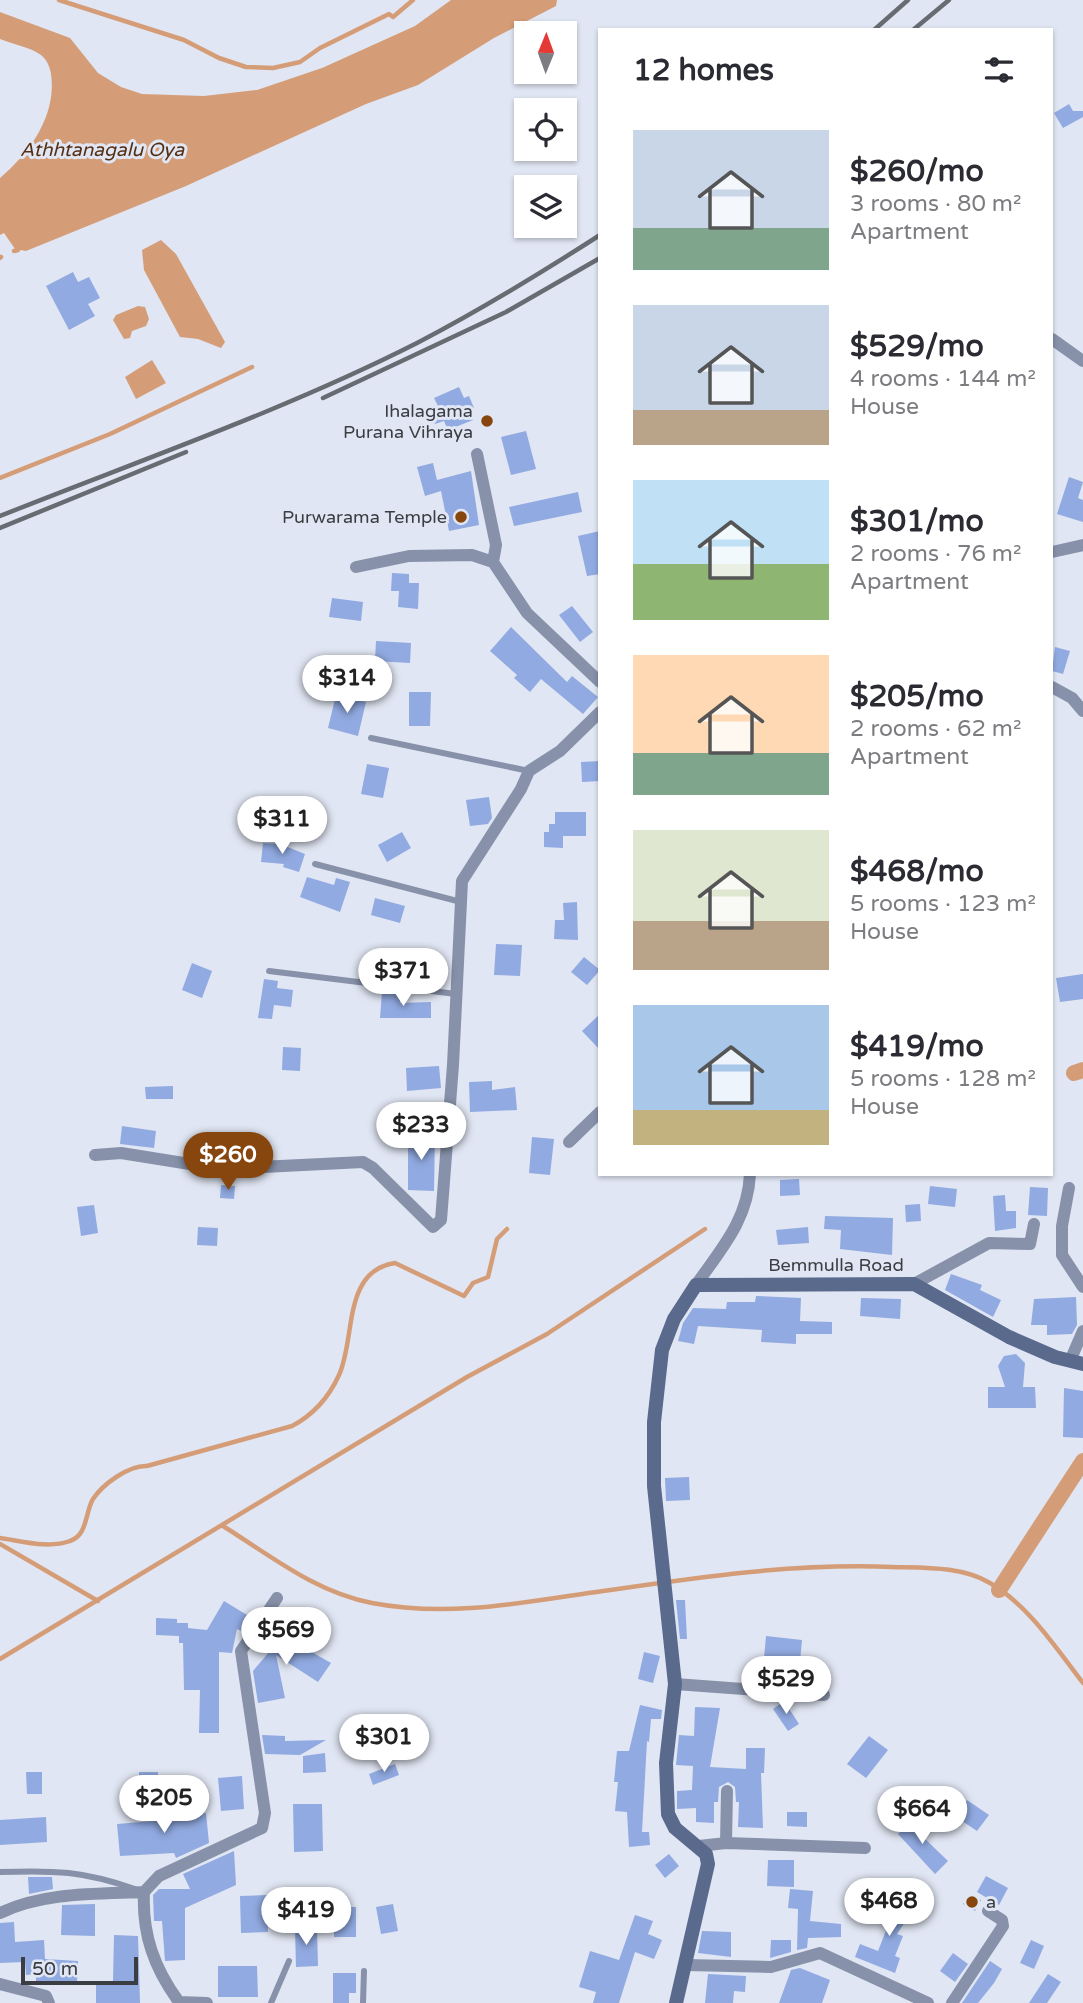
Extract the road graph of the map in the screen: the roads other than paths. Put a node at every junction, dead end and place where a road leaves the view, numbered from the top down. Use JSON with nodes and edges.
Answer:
{"nodes":[{"id":1,"x":1053,"y":340,"type":"edge"},
{"id":2,"x":1083,"y":360,"type":"edge"},
{"id":3,"x":477,"y":454,"type":"dead end"},
{"id":4,"x":1083,"y":545,"type":"edge"},
{"id":5,"x":1053,"y":552,"type":"edge"},
{"id":6,"x":493,"y":562,"type":"junction"},
{"id":7,"x":356,"y":566,"type":"dead end"},
{"id":8,"x":594,"y":668,"type":"edge"},
{"id":9,"x":1053,"y":688,"type":"edge"},
{"id":10,"x":1083,"y":711,"type":"edge"},
{"id":11,"x":598,"y":714,"type":"edge"},
{"id":12,"x":371,"y":738,"type":"dead end"},
{"id":13,"x":529,"y":771,"type":"junction"},
{"id":14,"x":315,"y":864,"type":"dead end"},
{"id":15,"x":461,"y":902,"type":"junction"},
{"id":16,"x":269,"y":971,"type":"dead end"},
{"id":17,"x":456,"y":994,"type":"junction"},
{"id":18,"x":598,"y":1114,"type":"edge"},
{"id":19,"x":569,"y":1142,"type":"dead end"},
{"id":20,"x":95,"y":1155,"type":"dead end"},
{"id":21,"x":750,"y":1176,"type":"edge"},
{"id":22,"x":1069,"y":1188,"type":"dead end"},
{"id":23,"x":1034,"y":1224,"type":"dead end"},
{"id":24,"x":914,"y":1284,"type":"junction"},
{"id":25,"x":696,"y":1285,"type":"junction"},
{"id":26,"x":1083,"y":1287,"type":"edge"},
{"id":27,"x":1083,"y":1331,"type":"edge"},
{"id":28,"x":1077,"y":1362,"type":"edge"},
{"id":29,"x":277,"y":1598,"type":"dead end"},
{"id":30,"x":675,"y":1684,"type":"junction"},
{"id":31,"x":824,"y":1695,"type":"dead end"},
{"id":32,"x":727,"y":1791,"type":"dead end"},
{"id":33,"x":726,"y":1843,"type":"junction"},
{"id":34,"x":699,"y":1846,"type":"junction"},
{"id":35,"x":865,"y":1848,"type":"dead end"},
{"id":36,"x":0,"y":1872,"type":"edge"},
{"id":37,"x":144,"y":1892,"type":"junction"},
{"id":38,"x":988,"y":1911,"type":"dead end"},
{"id":39,"x":0,"y":1913,"type":"edge"},
{"id":40,"x":289,"y":1961,"type":"dead end"},
{"id":41,"x":685,"y":1965,"type":"junction"},
{"id":42,"x":364,"y":1971,"type":"dead end"},
{"id":43,"x":0,"y":1984,"type":"edge"},
{"id":44,"x":49,"y":2003,"type":"edge"},
{"id":45,"x":207,"y":2003,"type":"edge"},
{"id":46,"x":271,"y":2003,"type":"edge"},
{"id":47,"x":363,"y":2003,"type":"edge"},
{"id":48,"x":676,"y":2003,"type":"edge"},
{"id":49,"x":928,"y":2003,"type":"edge"},
{"id":50,"x":951,"y":2003,"type":"edge"}],
"edges":[{"from":1,"to":2,"type":"street"},
{"from":3,"to":6,"type":"street"},
{"from":4,"to":5,"type":"street"},
{"from":6,"to":7,"type":"street"},
{"from":6,"to":8,"type":"street"},
{"from":9,"to":10,"type":"street"},
{"from":11,"to":13,"type":"street"},
{"from":12,"to":13,"type":"lane"},
{"from":13,"to":15,"type":"street"},
{"from":14,"to":15,"type":"lane"},
{"from":15,"to":17,"type":"street"},
{"from":16,"to":17,"type":"lane"},
{"from":17,"to":20,"type":"street"},
{"from":18,"to":19,"type":"street"},
{"from":21,"to":25,"type":"street"},
{"from":22,"to":26,"type":"street"},
{"from":23,"to":24,"type":"street"},
{"from":24,"to":25,"type":"street","name":"Bemmulla Road"},
{"from":24,"to":28,"type":"street","name":"Bemmulla Road"},
{"from":25,"to":30,"type":"street"},
{"from":27,"to":28,"type":"street"},
{"from":29,"to":37,"type":"street"},
{"from":30,"to":31,"type":"street"},
{"from":30,"to":34,"type":"street"},
{"from":32,"to":33,"type":"street"},
{"from":33,"to":34,"type":"street"},
{"from":33,"to":35,"type":"street"},
{"from":34,"to":41,"type":"street"},
{"from":36,"to":37,"type":"lane"},
{"from":37,"to":39,"type":"street"},
{"from":37,"to":45,"type":"street"},
{"from":38,"to":50,"type":"street"},
{"from":40,"to":46,"type":"lane"},
{"from":41,"to":48,"type":"street"},
{"from":41,"to":49,"type":"street"},
{"from":42,"to":47,"type":"lane"},
{"from":43,"to":44,"type":"street"}]}
